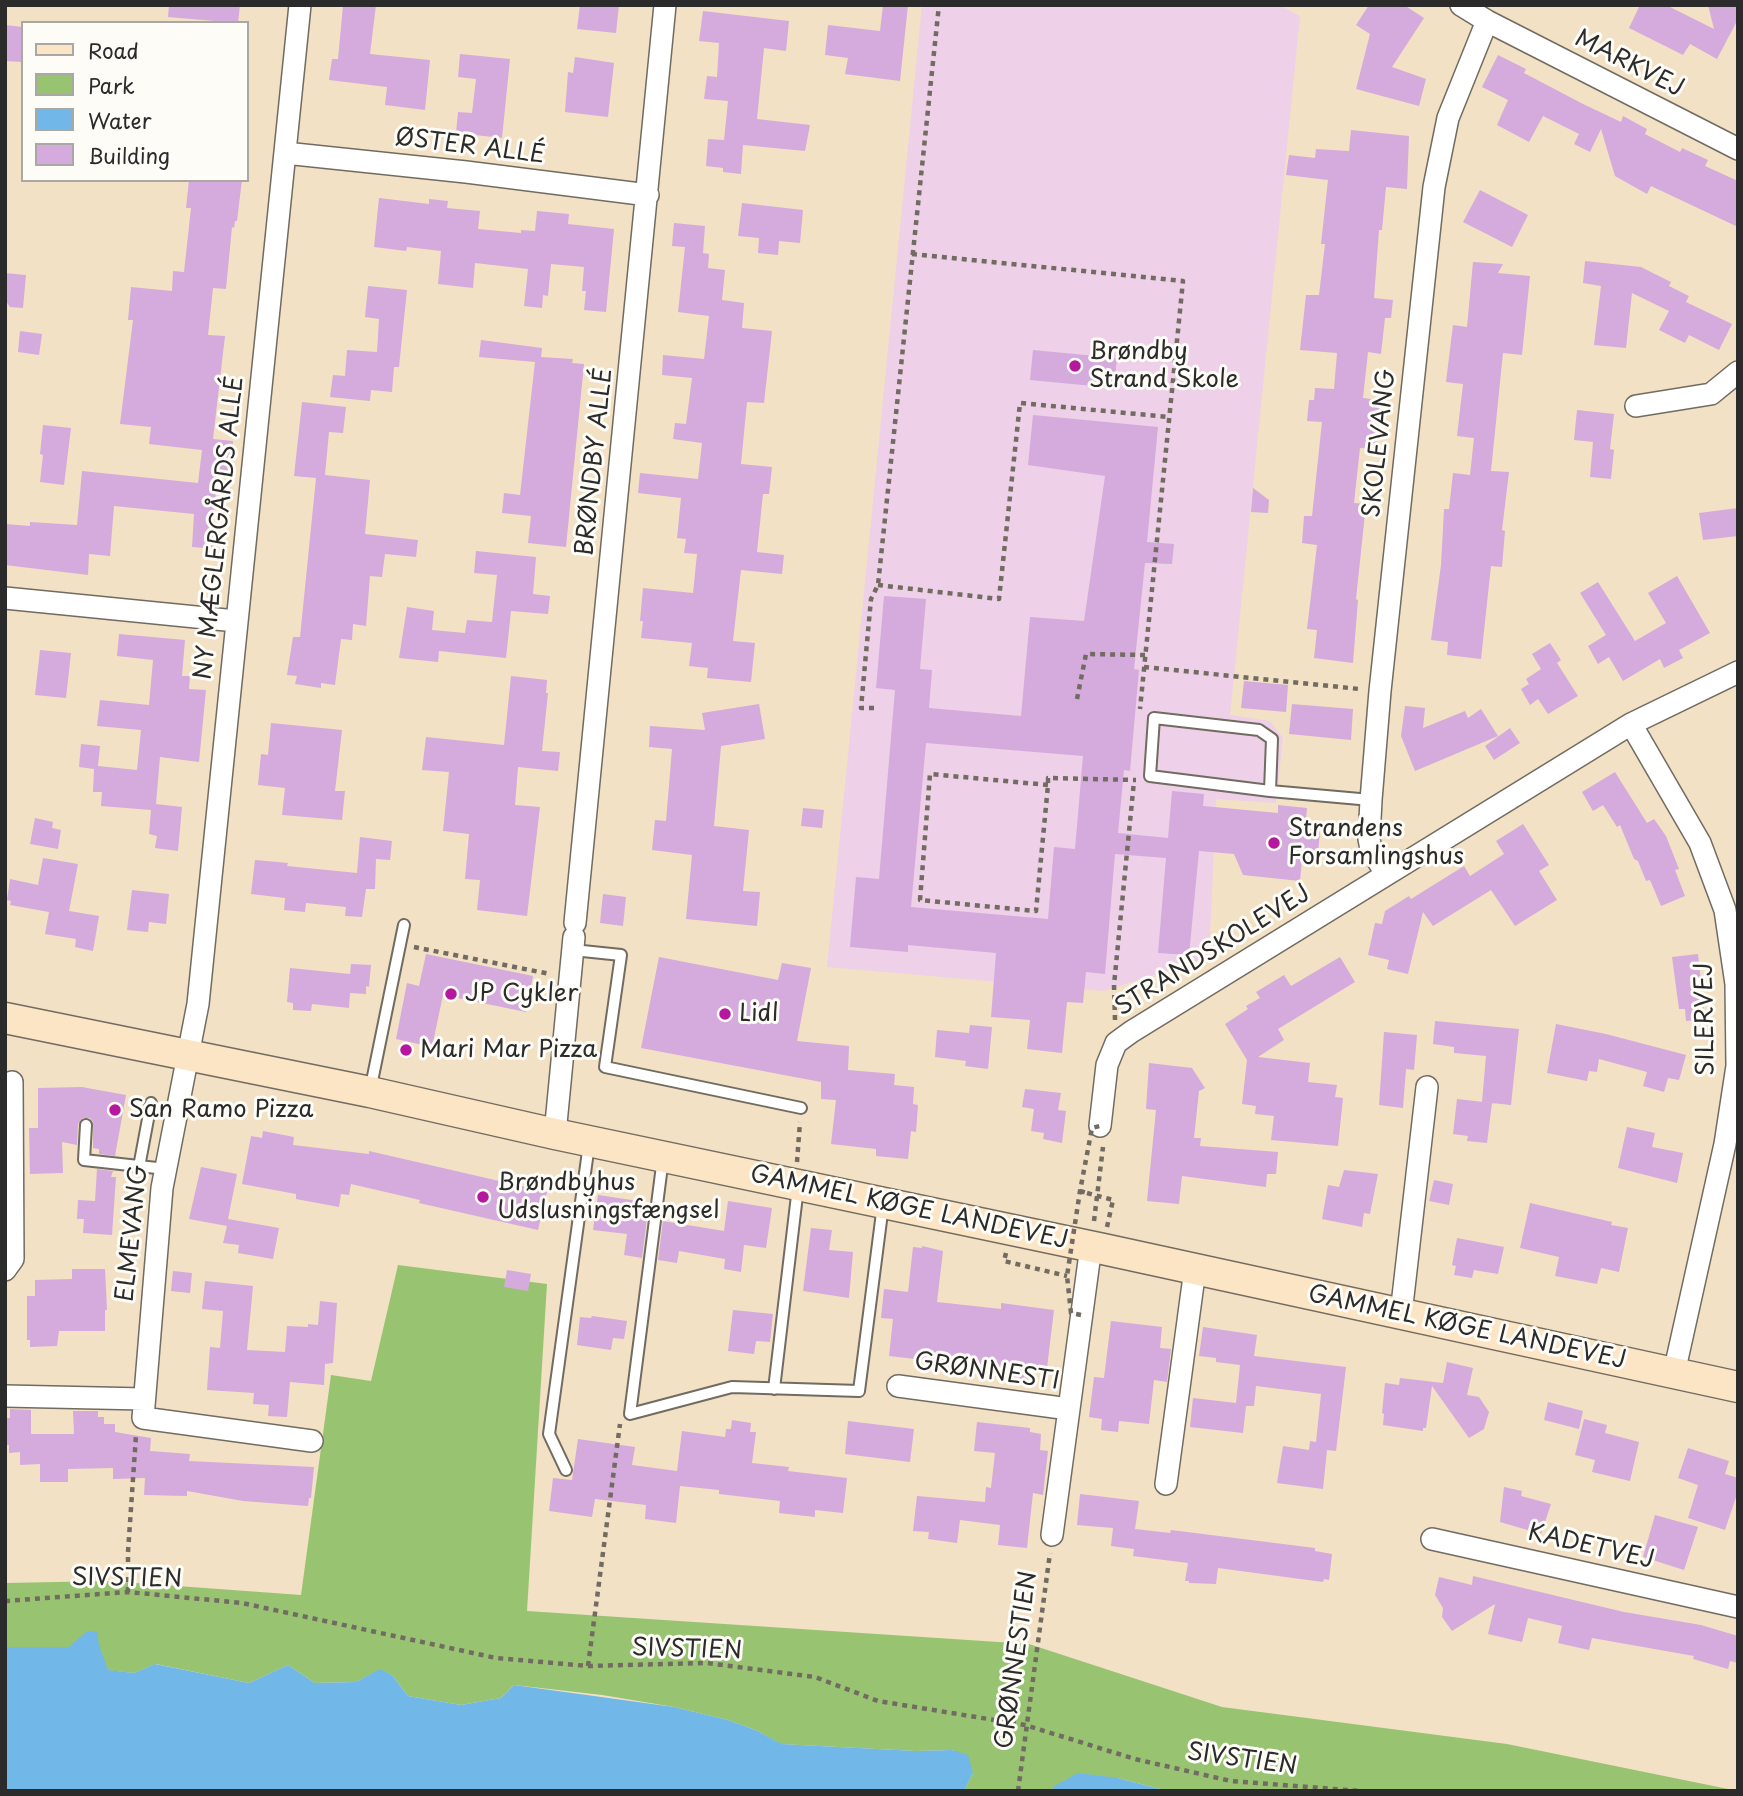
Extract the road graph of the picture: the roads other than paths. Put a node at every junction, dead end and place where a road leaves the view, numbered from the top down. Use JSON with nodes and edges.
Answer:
{"nodes":[{"id":1,"x":300,"y":5,"type":"edge"},
{"id":2,"x":665,"y":5,"type":"edge"},
{"id":3,"x":1461,"y":5,"type":"edge"},
{"id":4,"x":1487,"y":22,"type":"junction"},
{"id":5,"x":1738,"y":149,"type":"edge"},
{"id":6,"x":285,"y":153,"type":"junction"},
{"id":7,"x":648,"y":195,"type":"junction"},
{"id":8,"x":1738,"y":372,"type":"edge"},
{"id":9,"x":1636,"y":406,"type":"dead end"},
{"id":10,"x":5,"y":598,"type":"edge"},
{"id":11,"x":236,"y":621,"type":"junction"},
{"id":12,"x":1738,"y":672,"type":"edge"},
{"id":13,"x":1631,"y":724,"type":"junction"},
{"id":14,"x":1270,"y":791,"type":"junction"},
{"id":15,"x":1371,"y":800,"type":"junction"},
{"id":16,"x":1386,"y":874,"type":"junction"},
{"id":17,"x":404,"y":925,"type":"dead end"},
{"id":18,"x":574,"y":937,"type":"junction"},
{"id":19,"x":5,"y":1018,"type":"edge"},
{"id":20,"x":187,"y":1056,"type":"junction"},
{"id":21,"x":12,"y":1082,"type":"dead end"},
{"id":22,"x":1427,"y":1087,"type":"dead end"},
{"id":23,"x":370,"y":1092,"type":"junction"},
{"id":24,"x":151,"y":1103,"type":"dead end"},
{"id":25,"x":801,"y":1108,"type":"road end"},
{"id":26,"x":86,"y":1125,"type":"dead end"},
{"id":27,"x":555,"y":1134,"type":"junction"},
{"id":28,"x":1103,"y":1135,"type":"road end"},
{"id":29,"x":590,"y":1142,"type":"junction"},
{"id":30,"x":663,"y":1157,"type":"junction"},
{"id":31,"x":139,"y":1167,"type":"junction"},
{"id":32,"x":166,"y":1168,"type":"junction"},
{"id":33,"x":797,"y":1184,"type":"junction"},
{"id":34,"x":884,"y":1203,"type":"junction"},
{"id":35,"x":1091,"y":1246,"type":"junction"},
{"id":36,"x":1195,"y":1269,"type":"junction"},
{"id":37,"x":5,"y":1270,"type":"edge"},
{"id":38,"x":1402,"y":1314,"type":"junction"},
{"id":39,"x":1674,"y":1373,"type":"junction"},
{"id":40,"x":898,"y":1386,"type":"dead end"},
{"id":41,"x":1738,"y":1387,"type":"edge"},
{"id":42,"x":774,"y":1389,"type":"junction"},
{"id":43,"x":5,"y":1396,"type":"edge"},
{"id":44,"x":144,"y":1408,"type":"junction"},
{"id":45,"x":1069,"y":1409,"type":"junction"},
{"id":46,"x":312,"y":1441,"type":"dead end"},
{"id":47,"x":566,"y":1470,"type":"dead end"},
{"id":48,"x":1166,"y":1484,"type":"dead end"},
{"id":49,"x":1052,"y":1535,"type":"road end"},
{"id":50,"x":1432,"y":1539,"type":"dead end"},
{"id":51,"x":1738,"y":1607,"type":"edge"}],
"edges":[{"from":1,"to":6,"type":"street","name":"NY MÆGLERGÅRDS ALLÉ"},
{"from":2,"to":7,"type":"street","name":"BRØNDBY ALLÉ"},
{"from":3,"to":4,"type":"street","name":"MARKVEJ"},
{"from":4,"to":5,"type":"street","name":"MARKVEJ"},
{"from":4,"to":15,"type":"street","name":"SKOLEVANG"},
{"from":6,"to":7,"type":"street","name":"ØSTER ALLÉ"},
{"from":6,"to":11,"type":"street","name":"NY MÆGLERGÅRDS ALLÉ"},
{"from":7,"to":18,"type":"street","name":"BRØNDBY ALLÉ"},
{"from":8,"to":9,"type":"street"},
{"from":10,"to":11,"type":"street"},
{"from":11,"to":20,"type":"street","name":"NY MÆGLERGÅRDS ALLÉ"},
{"from":12,"to":13,"type":"street","name":"STRANDSKOLEVEJ"},
{"from":13,"to":16,"type":"street","name":"STRANDSKOLEVEJ"},
{"from":13,"to":39,"type":"street","name":"SILERVEJ"},
{"from":14,"to":14,"type":"lane"},
{"from":14,"to":15,"type":"lane"},
{"from":15,"to":16,"type":"street","name":"SKOLEVANG"},
{"from":16,"to":28,"type":"street","name":"STRANDSKOLEVEJ"},
{"from":17,"to":23,"type":"lane"},
{"from":18,"to":25,"type":"lane"},
{"from":18,"to":27,"type":"street","name":"BRØNDBY ALLÉ"},
{"from":19,"to":20,"type":"main road","name":"GAMMEL KØGE LANDEVEJ"},
{"from":20,"to":23,"type":"main road","name":"GAMMEL KØGE LANDEVEJ"},
{"from":20,"to":32,"type":"street","name":"ELMEVANG"},
{"from":21,"to":37,"type":"street"},
{"from":22,"to":38,"type":"street"},
{"from":23,"to":27,"type":"main road","name":"GAMMEL KØGE LANDEVEJ"},
{"from":24,"to":31,"type":"lane"},
{"from":26,"to":31,"type":"lane"},
{"from":27,"to":29,"type":"main road","name":"GAMMEL KØGE LANDEVEJ"},
{"from":29,"to":30,"type":"main road","name":"GAMMEL KØGE LANDEVEJ"},
{"from":29,"to":47,"type":"lane"},
{"from":30,"to":33,"type":"main road","name":"GAMMEL KØGE LANDEVEJ"},
{"from":30,"to":42,"type":"lane"},
{"from":31,"to":32,"type":"lane"},
{"from":32,"to":44,"type":"street","name":"ELMEVANG"},
{"from":33,"to":34,"type":"main road","name":"GAMMEL KØGE LANDEVEJ"},
{"from":33,"to":42,"type":"lane"},
{"from":34,"to":35,"type":"main road","name":"GAMMEL KØGE LANDEVEJ"},
{"from":34,"to":42,"type":"lane"},
{"from":35,"to":36,"type":"main road","name":"GAMMEL KØGE LANDEVEJ"},
{"from":35,"to":45,"type":"street","name":"GRØNNESTI"},
{"from":36,"to":38,"type":"main road","name":"GAMMEL KØGE LANDEVEJ"},
{"from":36,"to":48,"type":"street"},
{"from":38,"to":39,"type":"main road","name":"GAMMEL KØGE LANDEVEJ"},
{"from":39,"to":41,"type":"main road","name":"GAMMEL KØGE LANDEVEJ"},
{"from":40,"to":45,"type":"street","name":"GRØNNESTI"},
{"from":43,"to":44,"type":"street"},
{"from":44,"to":46,"type":"street"},
{"from":45,"to":49,"type":"street","name":"GRØNNESTI"},
{"from":50,"to":51,"type":"street","name":"KADETVEJ"}]}
